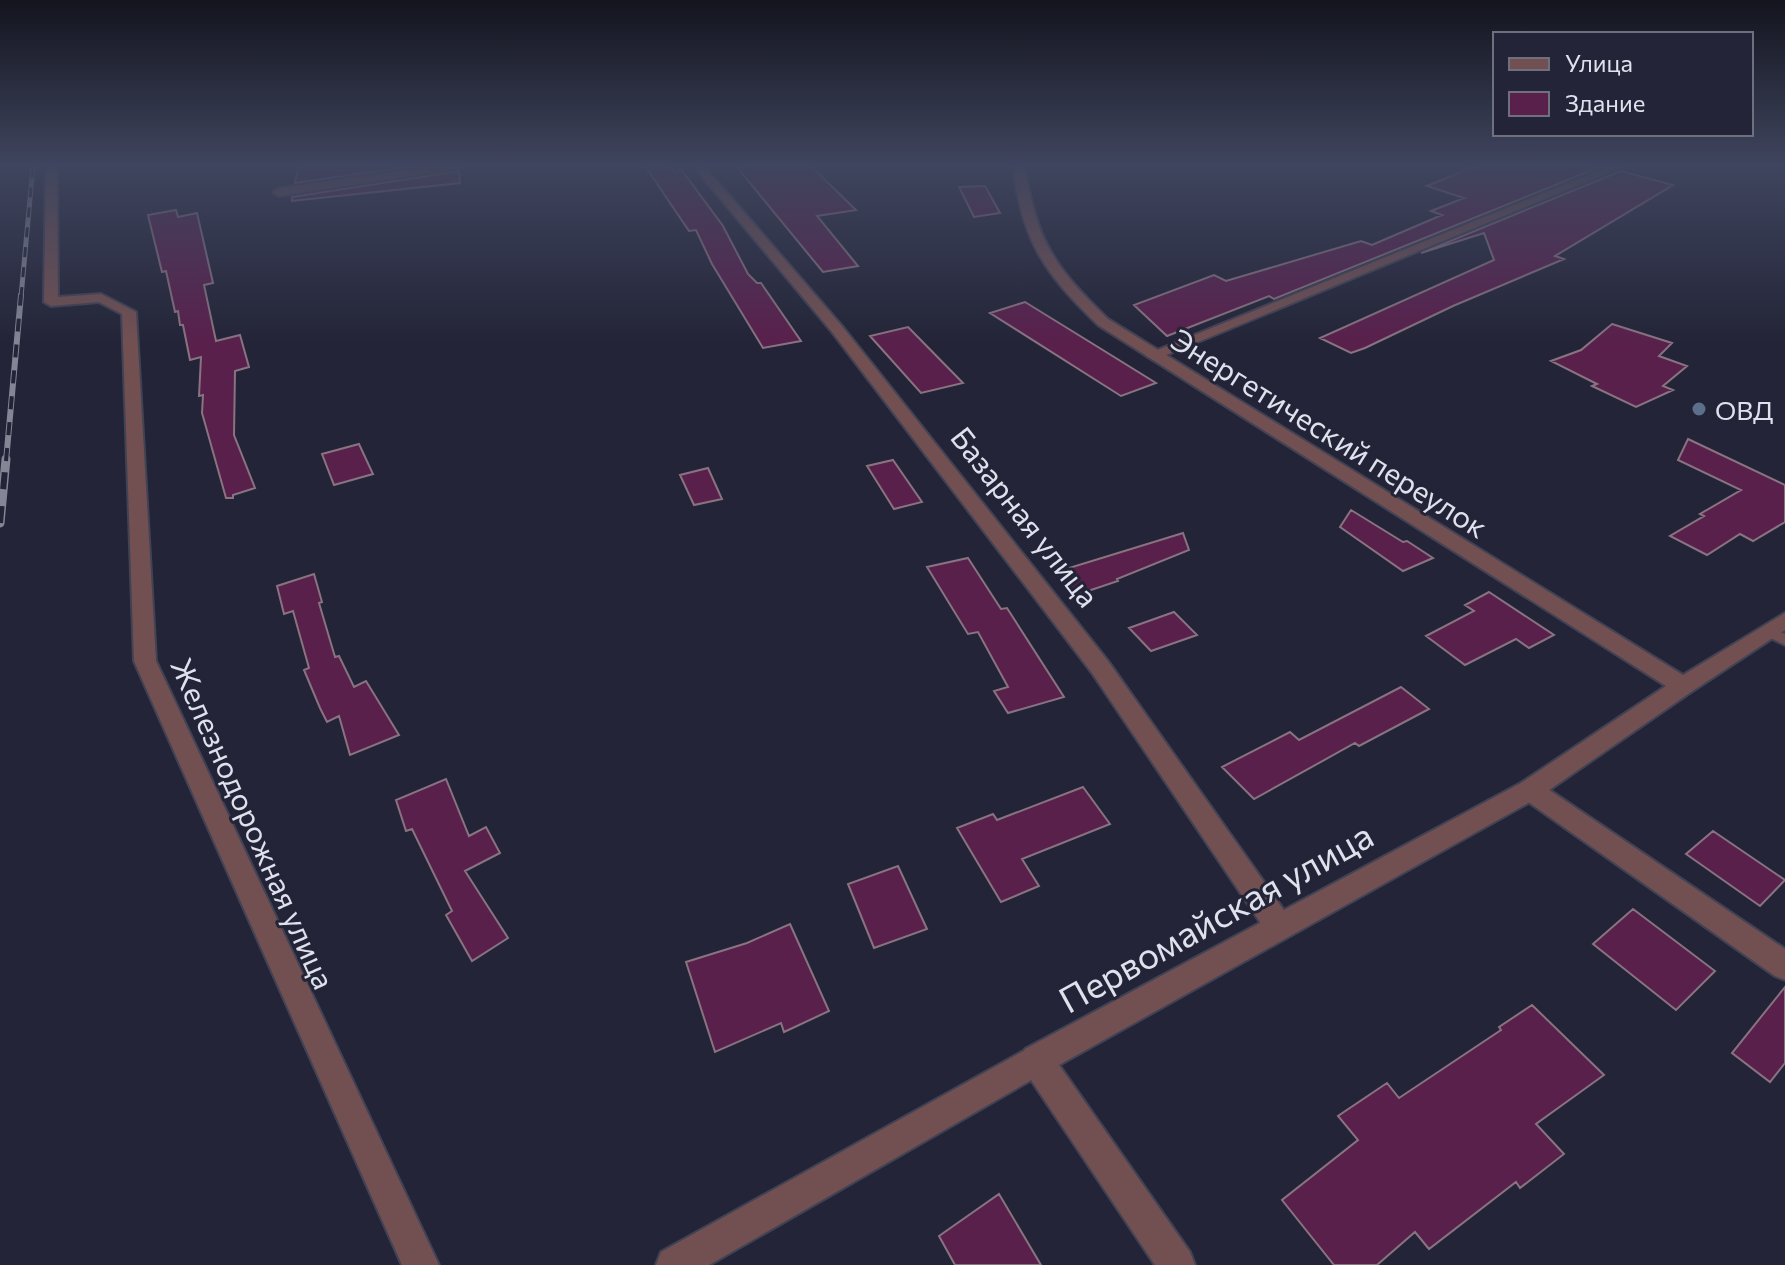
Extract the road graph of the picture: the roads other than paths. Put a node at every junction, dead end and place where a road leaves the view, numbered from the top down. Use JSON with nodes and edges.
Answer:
{"nodes":[{"id":1,"x":51,"y":225,"type":"edge"},
{"id":2,"x":748,"y":225,"type":"edge"},
{"id":3,"x":1031,"y":225,"type":"edge"},
{"id":4,"x":1473,"y":225,"type":"edge"},
{"id":5,"x":1153,"y":355,"type":"junction"},
{"id":6,"x":1779,"y":630,"type":"edge"},
{"id":7,"x":1683,"y":686,"type":"junction"},
{"id":8,"x":1530,"y":790,"type":"junction"},
{"id":9,"x":1278,"y":925,"type":"junction"},
{"id":10,"x":1785,"y":966,"type":"edge"},
{"id":11,"x":1036,"y":1060,"type":"junction"},
{"id":12,"x":421,"y":1265,"type":"edge"},
{"id":13,"x":674,"y":1265,"type":"edge"},
{"id":14,"x":1177,"y":1265,"type":"edge"}],
"edges":[{"from":1,"to":12,"type":"street","name":"Железнодорожная улица"},
{"from":2,"to":9,"type":"street","name":"Базарная улица"},
{"from":3,"to":5,"type":"street","name":"Энергетический переулок"},
{"from":4,"to":5,"type":"street"},
{"from":5,"to":7,"type":"street","name":"Энергетический переулок"},
{"from":6,"to":7,"type":"street","name":"Первомайская улица"},
{"from":7,"to":8,"type":"street","name":"Первомайская улица"},
{"from":8,"to":9,"type":"street","name":"Первомайская улица"},
{"from":8,"to":10,"type":"street"},
{"from":9,"to":11,"type":"street","name":"Первомайская улица"},
{"from":11,"to":13,"type":"street","name":"Первомайская улица"},
{"from":11,"to":14,"type":"street"}]}
